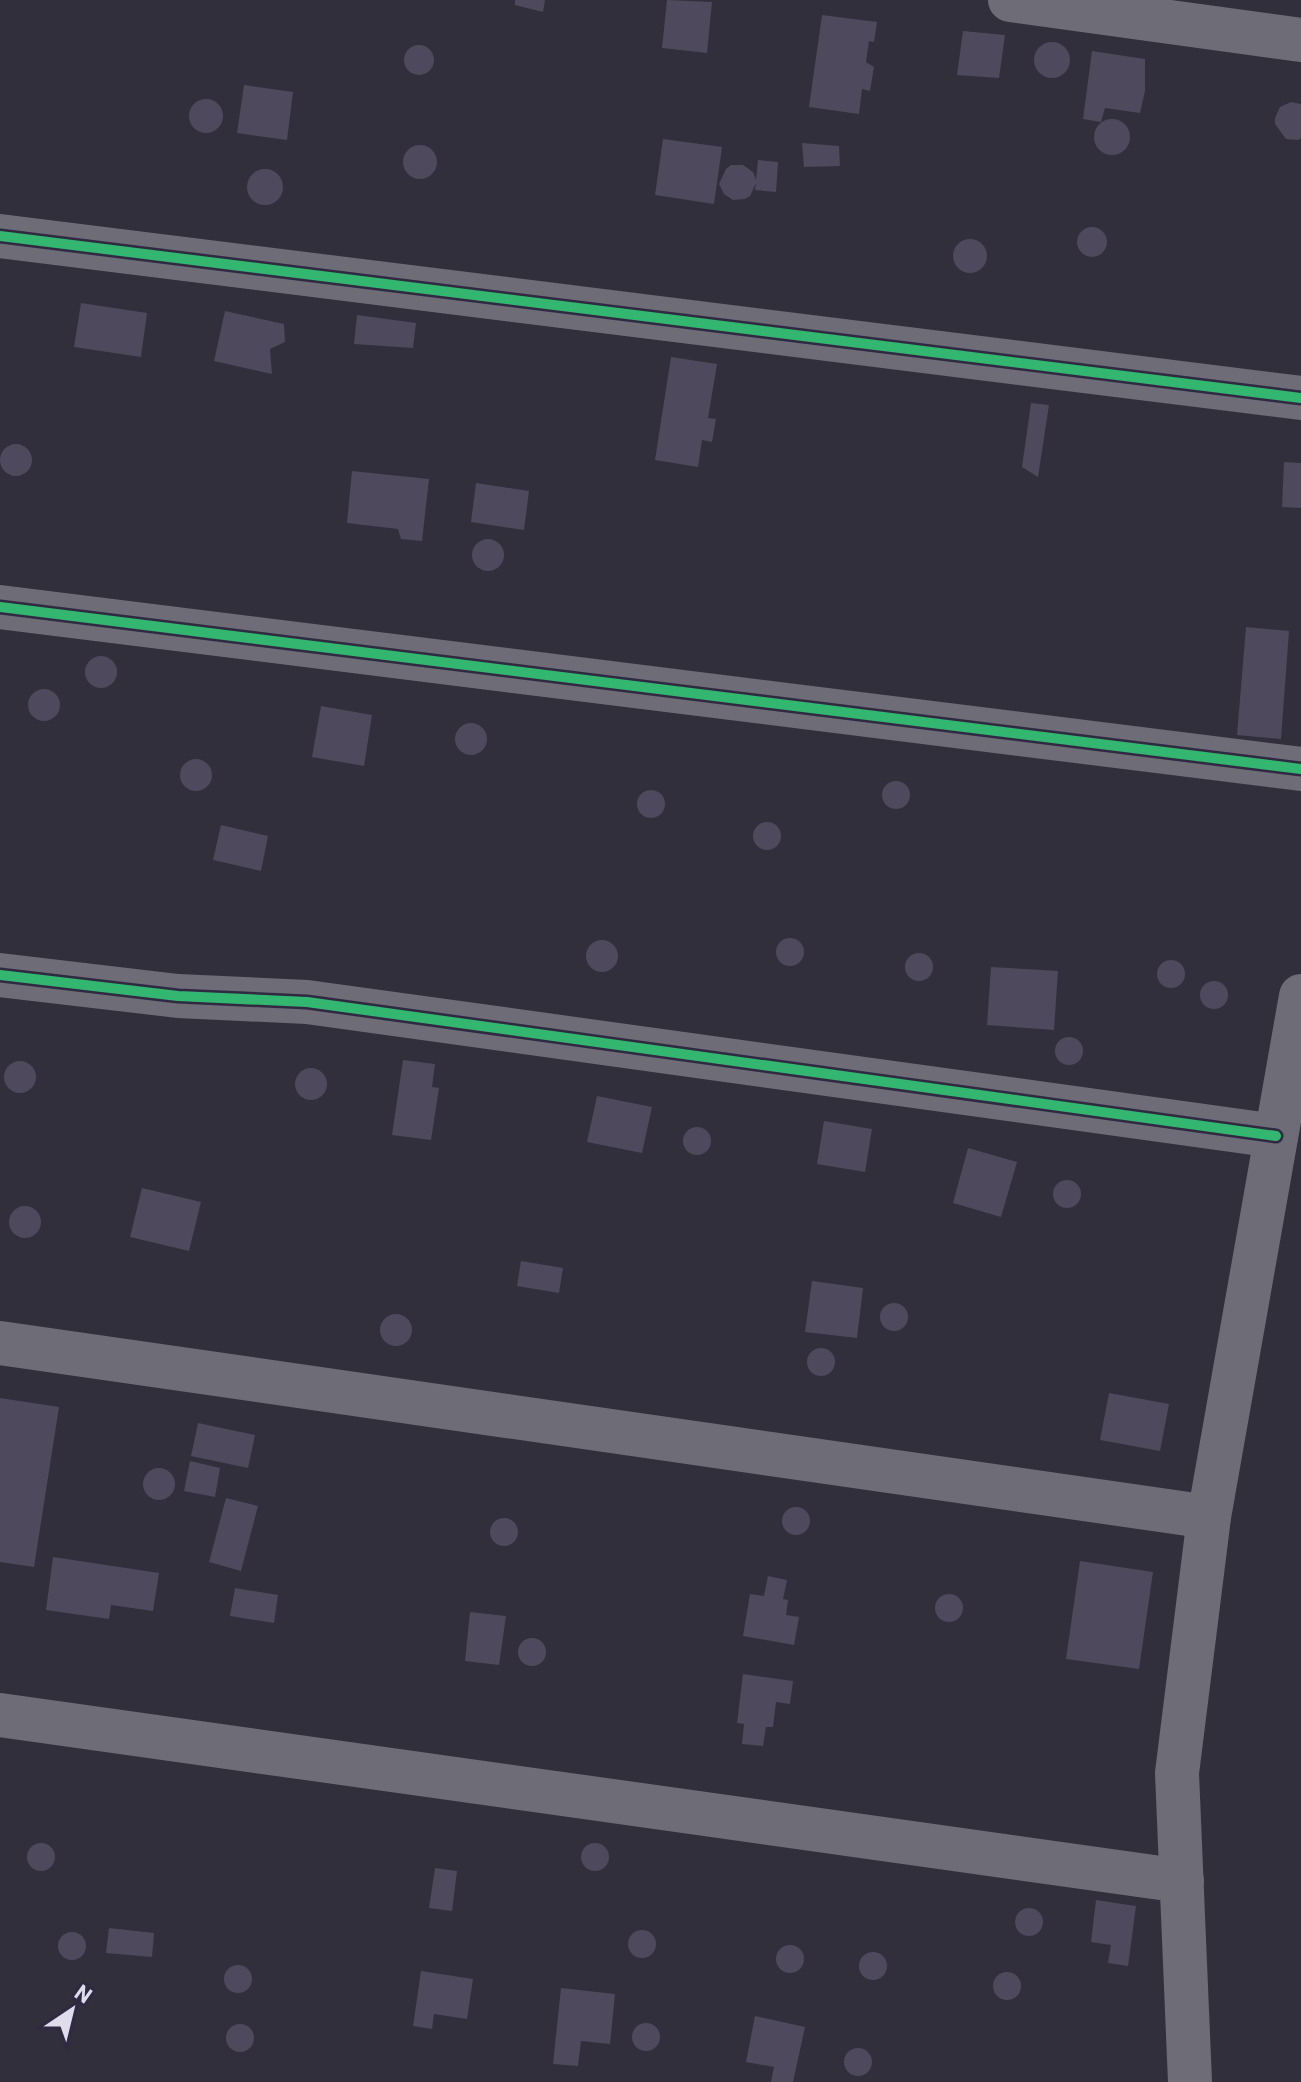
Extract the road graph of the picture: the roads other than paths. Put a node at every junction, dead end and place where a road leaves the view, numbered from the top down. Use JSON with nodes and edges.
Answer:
{"nodes":[{"id":1,"x":1010,"y":0,"type":"edge"},
{"id":2,"x":1301,"y":40,"type":"edge"},
{"id":3,"x":0,"y":236,"type":"edge"},
{"id":4,"x":1301,"y":398,"type":"edge"},
{"id":5,"x":0,"y":607,"type":"edge"},
{"id":6,"x":1301,"y":769,"type":"edge"},
{"id":7,"x":0,"y":975,"type":"edge"},
{"id":8,"x":1301,"y":996,"type":"edge"},
{"id":9,"x":1276,"y":1136,"type":"junction"},
{"id":10,"x":0,"y":1343,"type":"edge"},
{"id":11,"x":1209,"y":1517,"type":"junction"},
{"id":12,"x":0,"y":1715,"type":"edge"},
{"id":13,"x":1182,"y":1881,"type":"junction"},
{"id":14,"x":1190,"y":2082,"type":"edge"}],
"edges":[{"from":1,"to":2,"type":"street"},
{"from":3,"to":4,"type":"street"},
{"from":5,"to":6,"type":"street"},
{"from":7,"to":9,"type":"street"},
{"from":8,"to":9,"type":"street"},
{"from":9,"to":11,"type":"street"},
{"from":10,"to":11,"type":"street"},
{"from":11,"to":13,"type":"street"},
{"from":12,"to":13,"type":"street"},
{"from":13,"to":14,"type":"street"}]}
